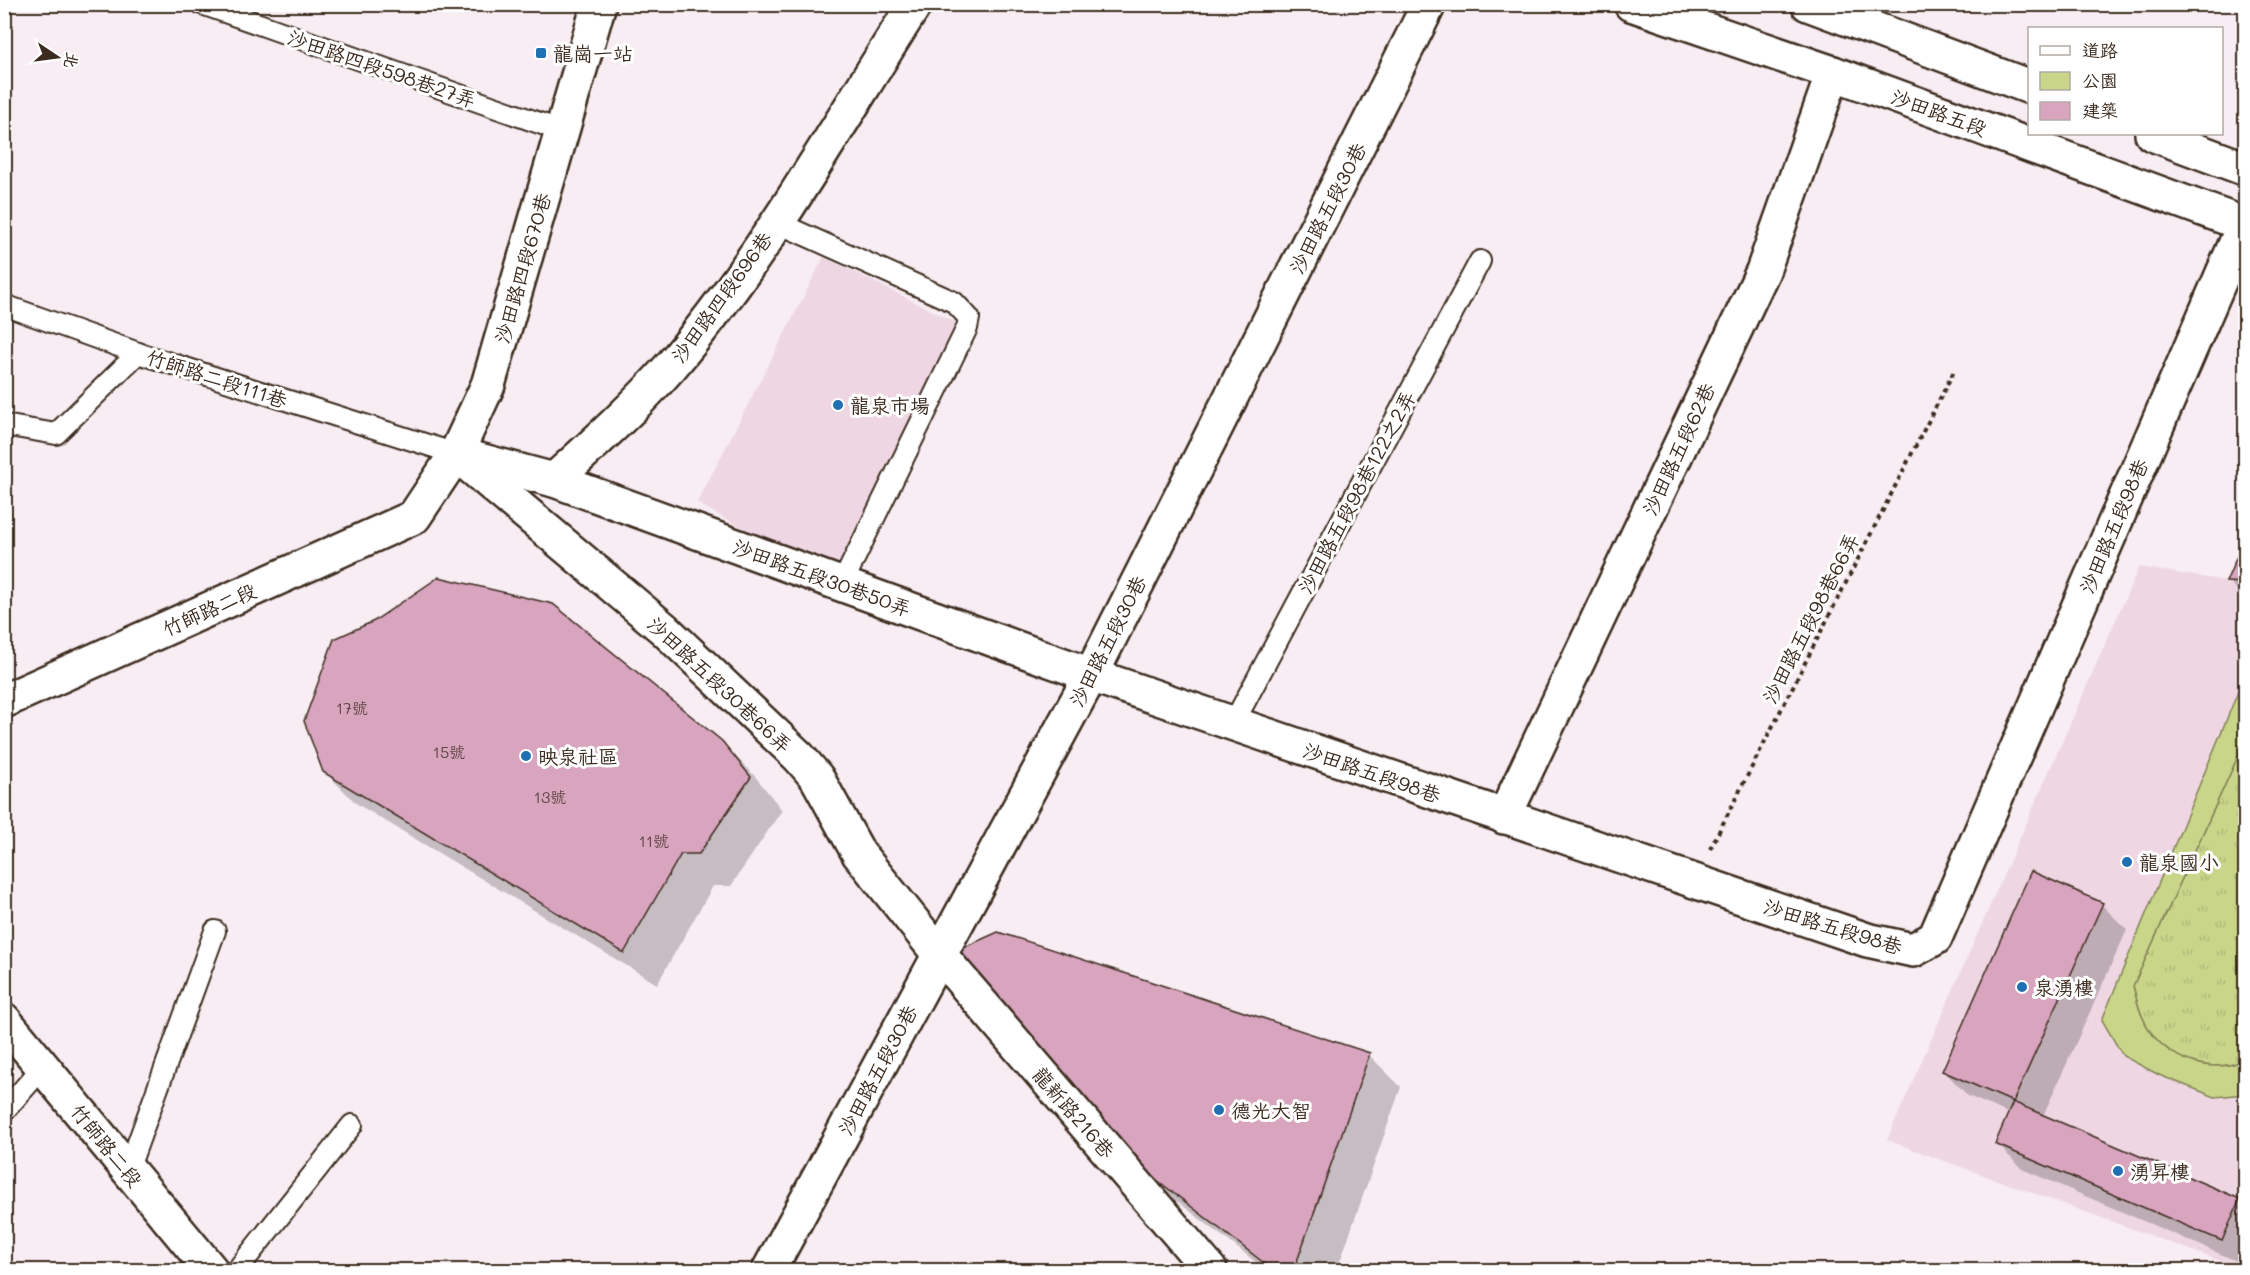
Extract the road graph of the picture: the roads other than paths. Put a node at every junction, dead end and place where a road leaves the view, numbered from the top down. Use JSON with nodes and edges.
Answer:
{"nodes":[{"id":1,"x":202,"y":4,"type":"edge"},
{"id":2,"x":599,"y":4,"type":"edge"},
{"id":3,"x":915,"y":4,"type":"edge"},
{"id":4,"x":1429,"y":4,"type":"edge"},
{"id":5,"x":1630,"y":4,"type":"edge"},
{"id":6,"x":1808,"y":4,"type":"edge"},
{"id":7,"x":1833,"y":73,"type":"junction"},
{"id":8,"x":2028,"y":86,"type":"edge"},
{"id":9,"x":562,"y":131,"type":"junction"},
{"id":10,"x":2155,"y":135,"type":"edge"},
{"id":11,"x":2246,"y":169,"type":"edge"},
{"id":12,"x":776,"y":222,"type":"junction"},
{"id":13,"x":2245,"y":223,"type":"edge"},
{"id":14,"x":1480,"y":261,"type":"dead end"},
{"id":15,"x":4,"y":306,"type":"edge"},
{"id":16,"x":138,"y":353,"type":"junction"},
{"id":17,"x":4,"y":425,"type":"edge"},
{"id":18,"x":456,"y":454,"type":"junction"},
{"id":19,"x":554,"y":480,"type":"junction"},
{"id":20,"x":414,"y":517,"type":"joint"},
{"id":21,"x":842,"y":584,"type":"junction"},
{"id":22,"x":1091,"y":675,"type":"junction"},
{"id":23,"x":4,"y":701,"type":"edge"},
{"id":24,"x":1233,"y":724,"type":"junction"},
{"id":25,"x":1504,"y":817,"type":"junction"},
{"id":26,"x":214,"y":931,"type":"dead end"},
{"id":27,"x":939,"y":954,"type":"junction"},
{"id":28,"x":4,"y":1020,"type":"edge"},
{"id":29,"x":43,"y":1067,"type":"junction"},
{"id":30,"x":4,"y":1111,"type":"edge"},
{"id":31,"x":351,"y":1125,"type":"dead end"},
{"id":32,"x":128,"y":1170,"type":"junction"},
{"id":33,"x":211,"y":1270,"type":"edge"},
{"id":34,"x":237,"y":1270,"type":"edge"},
{"id":35,"x":769,"y":1270,"type":"edge"},
{"id":36,"x":1210,"y":1270,"type":"edge"}],
"edges":[{"from":1,"to":9,"type":"lane","name":"沙田路四段598巷27弄"},
{"from":2,"to":9,"type":"street","name":"沙田路四段670巷"},
{"from":3,"to":12,"type":"street","name":"沙田路四段696巷"},
{"from":4,"to":22,"type":"street","name":"沙田路五段30巷"},
{"from":5,"to":7,"type":"street","name":"沙田路五段"},
{"from":6,"to":8,"type":"street"},
{"from":7,"to":13,"type":"street","name":"沙田路五段"},
{"from":7,"to":25,"type":"street","name":"沙田路五段62巷"},
{"from":9,"to":18,"type":"street","name":"沙田路四段670巷"},
{"from":10,"to":11,"type":"street"},
{"from":12,"to":19,"type":"street","name":"沙田路四段696巷"},
{"from":12,"to":21,"type":"lane"},
{"from":13,"to":25,"type":"street","name":"沙田路五段98巷"},
{"from":14,"to":24,"type":"lane","name":"沙田路五段98巷122之2弄"},
{"from":15,"to":16,"type":"lane"},
{"from":16,"to":17,"type":"lane","name":"竹師路二段111巷"},
{"from":16,"to":18,"type":"lane","name":"竹師路二段111巷"},
{"from":18,"to":19,"type":"street"},
{"from":18,"to":20,"type":"street","name":"沙田路四段670巷"},
{"from":18,"to":27,"type":"street","name":"沙田路五段30巷66弄"},
{"from":19,"to":21,"type":"street","name":"沙田路五段30巷50弄"},
{"from":20,"to":23,"type":"street","name":"竹師路二段"},
{"from":21,"to":22,"type":"street","name":"沙田路五段30巷50弄"},
{"from":22,"to":24,"type":"street","name":"沙田路五段98巷"},
{"from":22,"to":27,"type":"street","name":"沙田路五段30巷"},
{"from":24,"to":25,"type":"street","name":"沙田路五段98巷"},
{"from":26,"to":32,"type":"lane"},
{"from":27,"to":35,"type":"street","name":"沙田路五段30巷"},
{"from":27,"to":36,"type":"street","name":"龍新路216巷"},
{"from":28,"to":29,"type":"street","name":"竹師路二段"},
{"from":29,"to":30,"type":"lane"},
{"from":29,"to":32,"type":"street","name":"竹師路二段"},
{"from":31,"to":34,"type":"lane"},
{"from":32,"to":33,"type":"street","name":"竹師路二段"}]}
